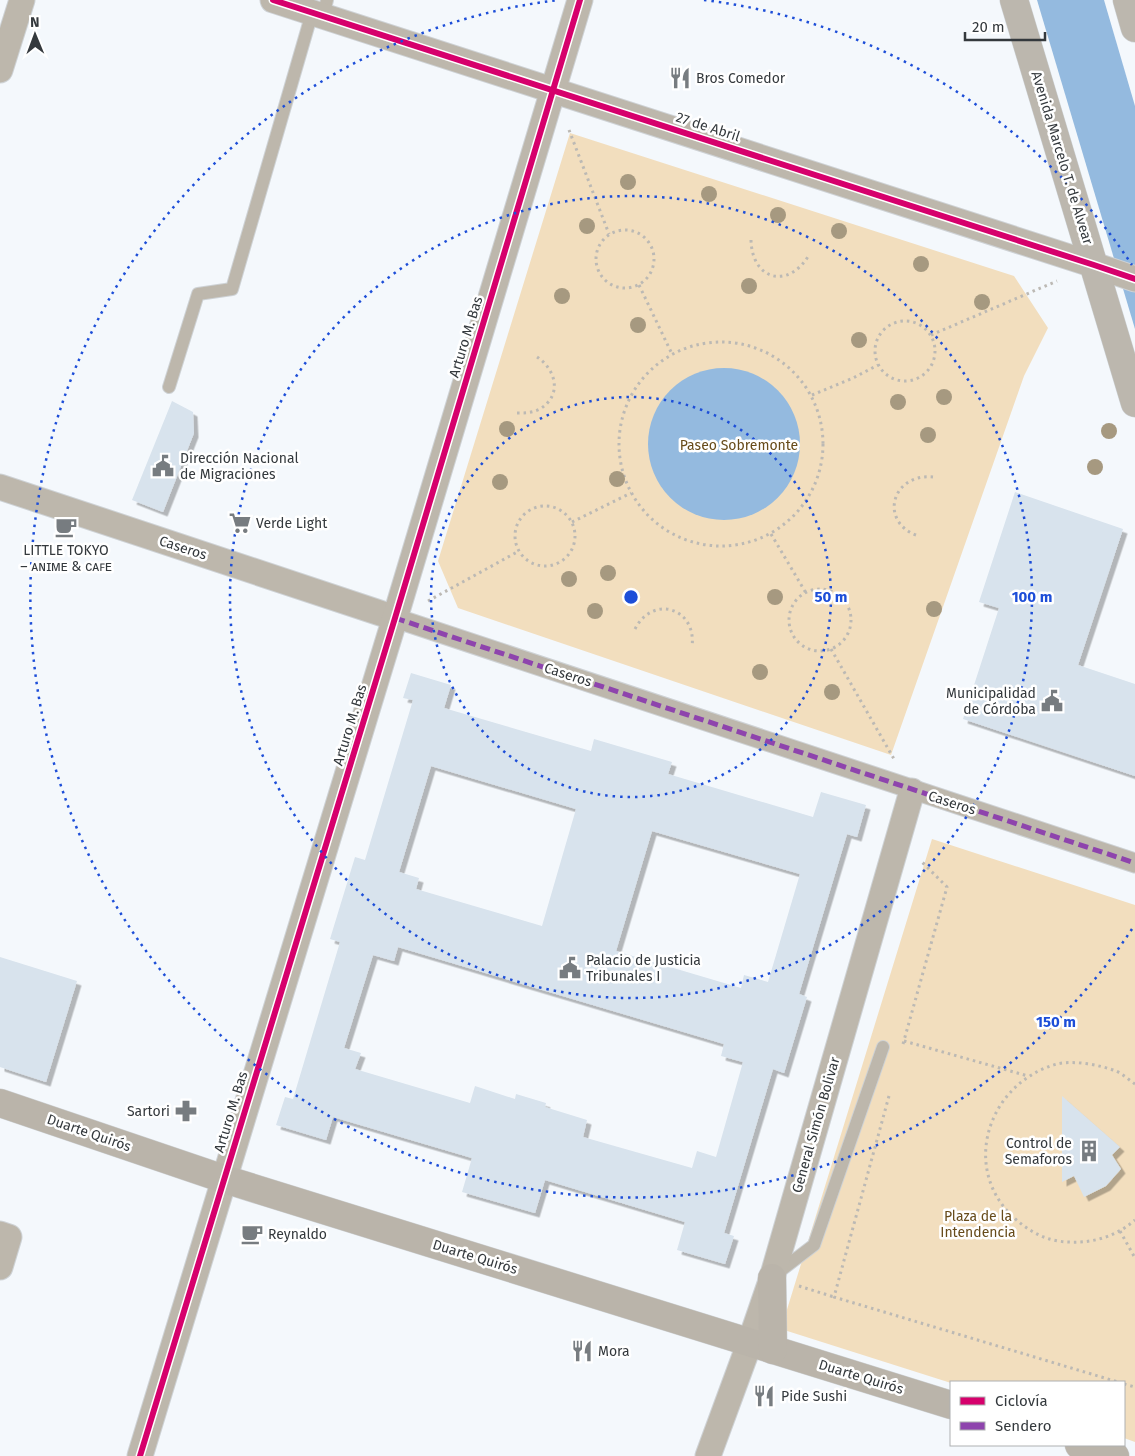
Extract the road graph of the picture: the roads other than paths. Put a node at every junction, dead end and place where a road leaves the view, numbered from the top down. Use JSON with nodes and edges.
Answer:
{"nodes":[{"id":1,"x":22,"y":0,"type":"edge"},
{"id":2,"x":273,"y":0,"type":"edge"},
{"id":3,"x":580,"y":0,"type":"edge"},
{"id":4,"x":1014,"y":0,"type":"edge"},
{"id":5,"x":1127,"y":0,"type":"edge"},
{"id":6,"x":321,"y":10,"type":"edge"},
{"id":7,"x":1135,"y":28,"type":"edge"},
{"id":8,"x":0,"y":70,"type":"edge"},
{"id":9,"x":553,"y":90,"type":"junction"},
{"id":10,"x":1094,"y":265,"type":"junction"},
{"id":11,"x":1135,"y":279,"type":"edge"},
{"id":12,"x":170,"y":387,"type":"dead end"},
{"id":13,"x":1135,"y":403,"type":"edge"},
{"id":14,"x":0,"y":487,"type":"edge"},
{"id":15,"x":395,"y":618,"type":"junction"},
{"id":16,"x":912,"y":790,"type":"junction"},
{"id":17,"x":1135,"y":863,"type":"edge"},
{"id":18,"x":883,"y":1047,"type":"dead end"},
{"id":19,"x":0,"y":1103,"type":"edge"},
{"id":20,"x":224,"y":1179,"type":"junction"},
{"id":21,"x":0,"y":1234,"type":"edge"},
{"id":22,"x":0,"y":1267,"type":"edge"},
{"id":23,"x":772,"y":1278,"type":"junction"},
{"id":24,"x":762,"y":1346,"type":"junction"},
{"id":25,"x":950,"y":1405,"type":"edge"},
{"id":26,"x":1082,"y":1446,"type":"edge"},
{"id":27,"x":140,"y":1456,"type":"edge"},
{"id":28,"x":708,"y":1456,"type":"edge"},
{"id":29,"x":1115,"y":1456,"type":"edge"}],
"edges":[{"from":1,"to":8,"type":"street"},
{"from":2,"to":6,"type":"street","name":"27 de Abril"},
{"from":3,"to":9,"type":"street","name":"Arturo M. Bas"},
{"from":4,"to":10,"type":"main road","name":"Avenida Marcelo T. de Alvear"},
{"from":5,"to":7,"type":"main road"},
{"from":6,"to":9,"type":"street","name":"27 de Abril"},
{"from":6,"to":12,"type":"lane"},
{"from":9,"to":10,"type":"street","name":"27 de Abril"},
{"from":9,"to":15,"type":"street","name":"Arturo M. Bas"},
{"from":10,"to":11,"type":"street","name":"27 de Abril"},
{"from":10,"to":13,"type":"main road","name":"Avenida Marcelo T. de Alvear"},
{"from":14,"to":15,"type":"street","name":"Caseros"},
{"from":15,"to":16,"type":"street","name":"Caseros"},
{"from":15,"to":20,"type":"street","name":"Arturo M. Bas"},
{"from":16,"to":17,"type":"street","name":"Caseros"},
{"from":16,"to":23,"type":"street","name":"General Simón Bolivar"},
{"from":18,"to":23,"type":"lane"},
{"from":19,"to":20,"type":"main road","name":"Duarte Quirós"},
{"from":20,"to":24,"type":"main road","name":"Duarte Quirós"},
{"from":20,"to":27,"type":"street","name":"Arturo M. Bas"},
{"from":21,"to":22,"type":"street"},
{"from":23,"to":24,"type":"main road"},
{"from":24,"to":25,"type":"main road","name":"Duarte Quirós"},
{"from":24,"to":28,"type":"street"},
{"from":26,"to":29,"type":"main road"}]}
